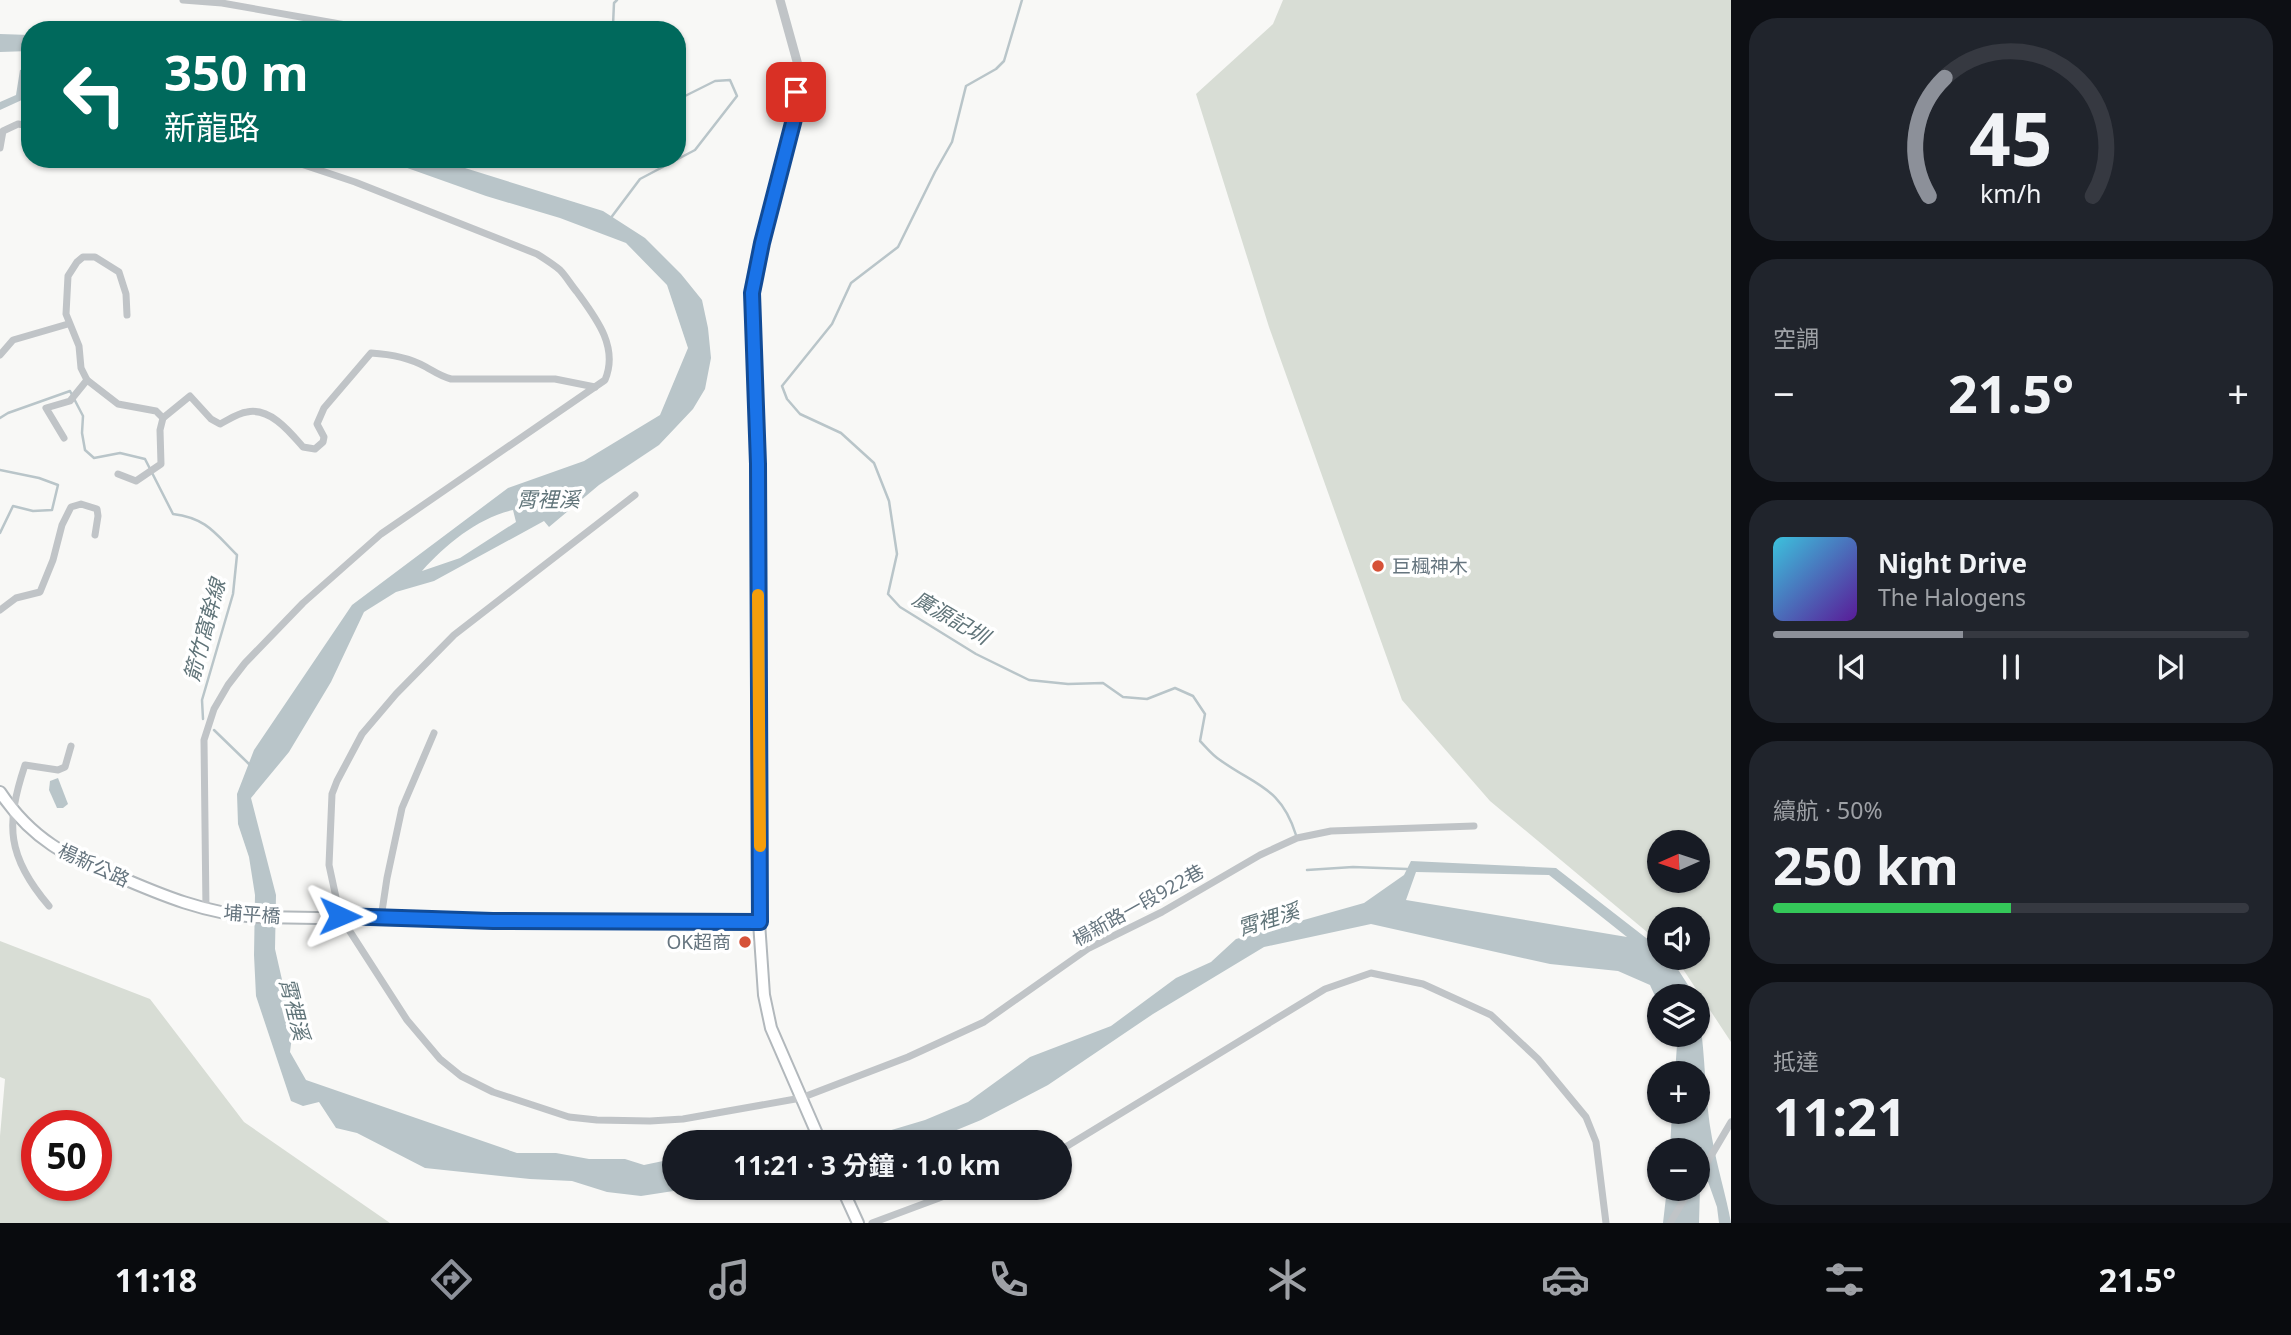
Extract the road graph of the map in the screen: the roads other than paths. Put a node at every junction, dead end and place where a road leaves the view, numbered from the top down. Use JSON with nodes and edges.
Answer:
{"nodes":[{"id":1,"x":183,"y":0,"type":"edge"},
{"id":2,"x":780,"y":0,"type":"edge"},
{"id":3,"x":323,"y":21,"type":"edge"},
{"id":4,"x":21,"y":124,"type":"edge"},
{"id":5,"x":0,"y":148,"type":"edge"},
{"id":6,"x":313,"y":168,"type":"edge"},
{"id":7,"x":127,"y":314,"type":"dead end"},
{"id":8,"x":68,"y":324,"type":"junction"},
{"id":9,"x":0,"y":355,"type":"edge"},
{"id":10,"x":87,"y":380,"type":"junction"},
{"id":11,"x":595,"y":387,"type":"junction"},
{"id":12,"x":163,"y":418,"type":"junction"},
{"id":13,"x":64,"y":438,"type":"dead end"},
{"id":14,"x":117,"y":474,"type":"dead end"},
{"id":15,"x":635,"y":495,"type":"dead end"},
{"id":16,"x":94,"y":535,"type":"dead end"},
{"id":17,"x":0,"y":610,"type":"edge"},
{"id":18,"x":435,"y":733,"type":"dead end"},
{"id":19,"x":71,"y":746,"type":"dead end"},
{"id":20,"x":0,"y":792,"type":"edge"},
{"id":21,"x":14,"y":810,"type":"junction"},
{"id":22,"x":1474,"y":826,"type":"dead end"},
{"id":23,"x":49,"y":906,"type":"dead end"},
{"id":24,"x":206,"y":910,"type":"junction"},
{"id":25,"x":340,"y":916,"type":"junction"},
{"id":26,"x":381,"y":918,"type":"junction"},
{"id":27,"x":760,"y":922,"type":"junction"},
{"id":28,"x":801,"y":1098,"type":"junction"},
{"id":29,"x":1731,"y":1122,"type":"edge"},
{"id":30,"x":815,"y":1130,"type":"edge"},
{"id":31,"x":1072,"y":1143,"type":"edge"},
{"id":32,"x":1710,"y":1158,"type":"edge"},
{"id":33,"x":847,"y":1200,"type":"edge"},
{"id":34,"x":934,"y":1200,"type":"edge"},
{"id":35,"x":1683,"y":1201,"type":"edge"},
{"id":36,"x":858,"y":1223,"type":"edge"},
{"id":37,"x":872,"y":1223,"type":"edge"},
{"id":38,"x":1606,"y":1223,"type":"edge"},
{"id":39,"x":1670,"y":1223,"type":"edge"}],
"edges":[{"from":1,"to":3,"type":"street"},
{"from":2,"to":27,"type":"street"},
{"from":4,"to":5,"type":"street"},
{"from":6,"to":11,"type":"street"},
{"from":7,"to":8,"type":"street"},
{"from":8,"to":9,"type":"street"},
{"from":8,"to":10,"type":"street"},
{"from":10,"to":12,"type":"street"},
{"from":10,"to":13,"type":"street"},
{"from":11,"to":12,"type":"street"},
{"from":11,"to":24,"type":"street"},
{"from":12,"to":14,"type":"street"},
{"from":15,"to":25,"type":"street"},
{"from":16,"to":17,"type":"street"},
{"from":18,"to":26,"type":"street"},
{"from":19,"to":21,"type":"street"},
{"from":20,"to":21,"type":"main road","name":"楊新公路"},
{"from":21,"to":23,"type":"street"},
{"from":21,"to":24,"type":"main road","name":"楊新公路"},
{"from":22,"to":28,"type":"street","name":"楊新路一段922巷"},
{"from":24,"to":25,"type":"main road","name":"埔平橋"},
{"from":25,"to":26,"type":"main road","name":"埔平橋"},
{"from":25,"to":28,"type":"street","name":"楊新路一段922巷"},
{"from":26,"to":27,"type":"main road","name":"埔平橋"},
{"from":27,"to":28,"type":"main road"},
{"from":28,"to":30,"type":"main road"},
{"from":29,"to":32,"type":"street"},
{"from":31,"to":38,"type":"street"},
{"from":33,"to":36,"type":"main road"},
{"from":34,"to":37,"type":"street"},
{"from":35,"to":39,"type":"street"}]}
